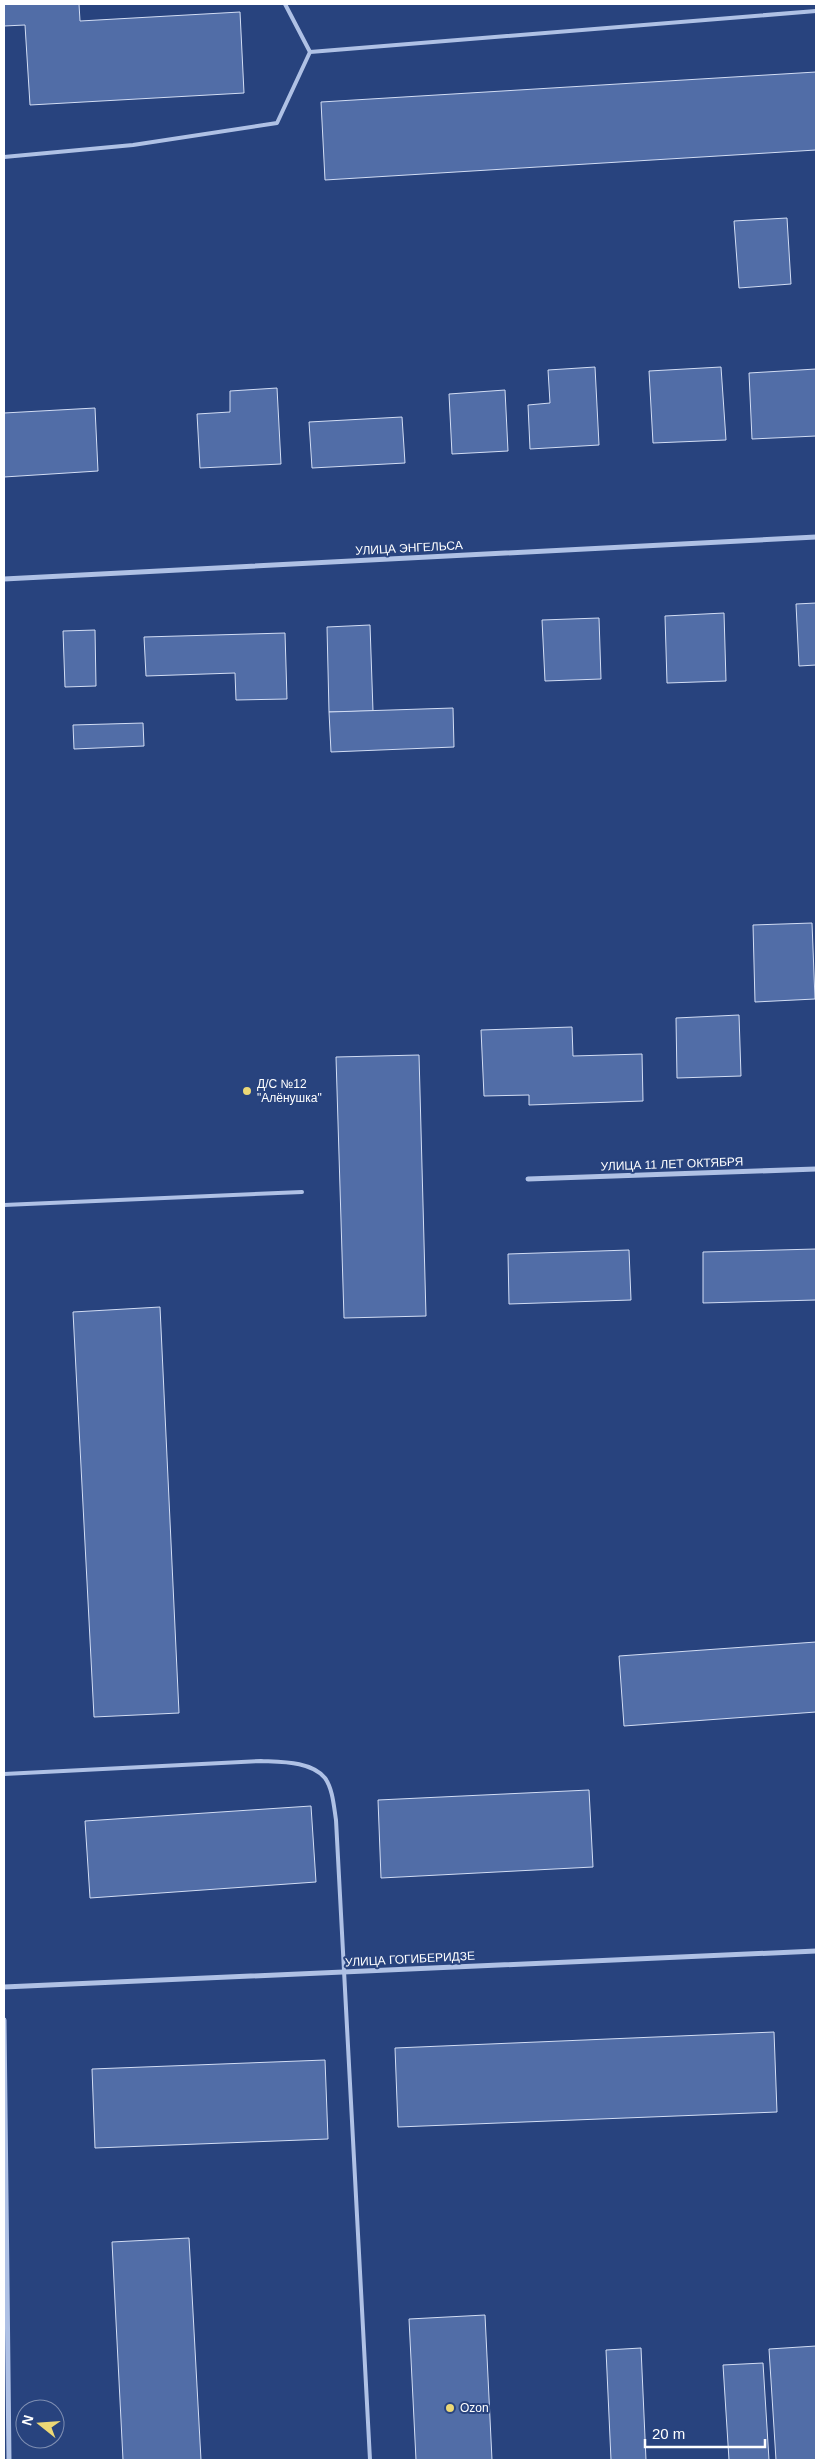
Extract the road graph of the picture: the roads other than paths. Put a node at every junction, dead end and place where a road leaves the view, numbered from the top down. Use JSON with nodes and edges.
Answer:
{"nodes":[{"id":1,"x":285,"y":4,"type":"edge"},
{"id":2,"x":816,"y":11,"type":"edge"},
{"id":3,"x":310,"y":52,"type":"junction"},
{"id":4,"x":4,"y":157,"type":"edge"},
{"id":5,"x":816,"y":537,"type":"edge"},
{"id":6,"x":4,"y":579,"type":"edge"},
{"id":7,"x":816,"y":1169,"type":"edge"},
{"id":8,"x":528,"y":1179,"type":"dead end"},
{"id":9,"x":302,"y":1192,"type":"dead end"},
{"id":10,"x":4,"y":1205,"type":"edge"},
{"id":11,"x":4,"y":1774,"type":"edge"},
{"id":12,"x":816,"y":1951,"type":"edge"},
{"id":13,"x":346,"y":1972,"type":"junction"},
{"id":14,"x":4,"y":1987,"type":"edge"},
{"id":15,"x":4,"y":2020,"type":"edge"},
{"id":16,"x":5,"y":2193,"type":"edge"},
{"id":17,"x":9,"y":2460,"type":"edge"},
{"id":18,"x":370,"y":2460,"type":"edge"}],
"edges":[{"from":1,"to":3,"type":"lane"},
{"from":2,"to":3,"type":"lane"},
{"from":3,"to":4,"type":"lane"},
{"from":5,"to":6,"type":"street","name":"УЛИЦА ЭНГЕЛЬСА"},
{"from":7,"to":8,"type":"street","name":"УЛИЦА 11 ЛЕТ ОКТЯБРЯ"},
{"from":9,"to":10,"type":"lane"},
{"from":11,"to":13,"type":"lane"},
{"from":12,"to":13,"type":"street","name":"УЛИЦА ГОГИБЕРИДЗЕ"},
{"from":13,"to":14,"type":"street","name":"УЛИЦА ГОГИБЕРИДЗЕ"},
{"from":13,"to":18,"type":"lane"},
{"from":15,"to":16,"type":"street"},
{"from":16,"to":17,"type":"street"}]}
